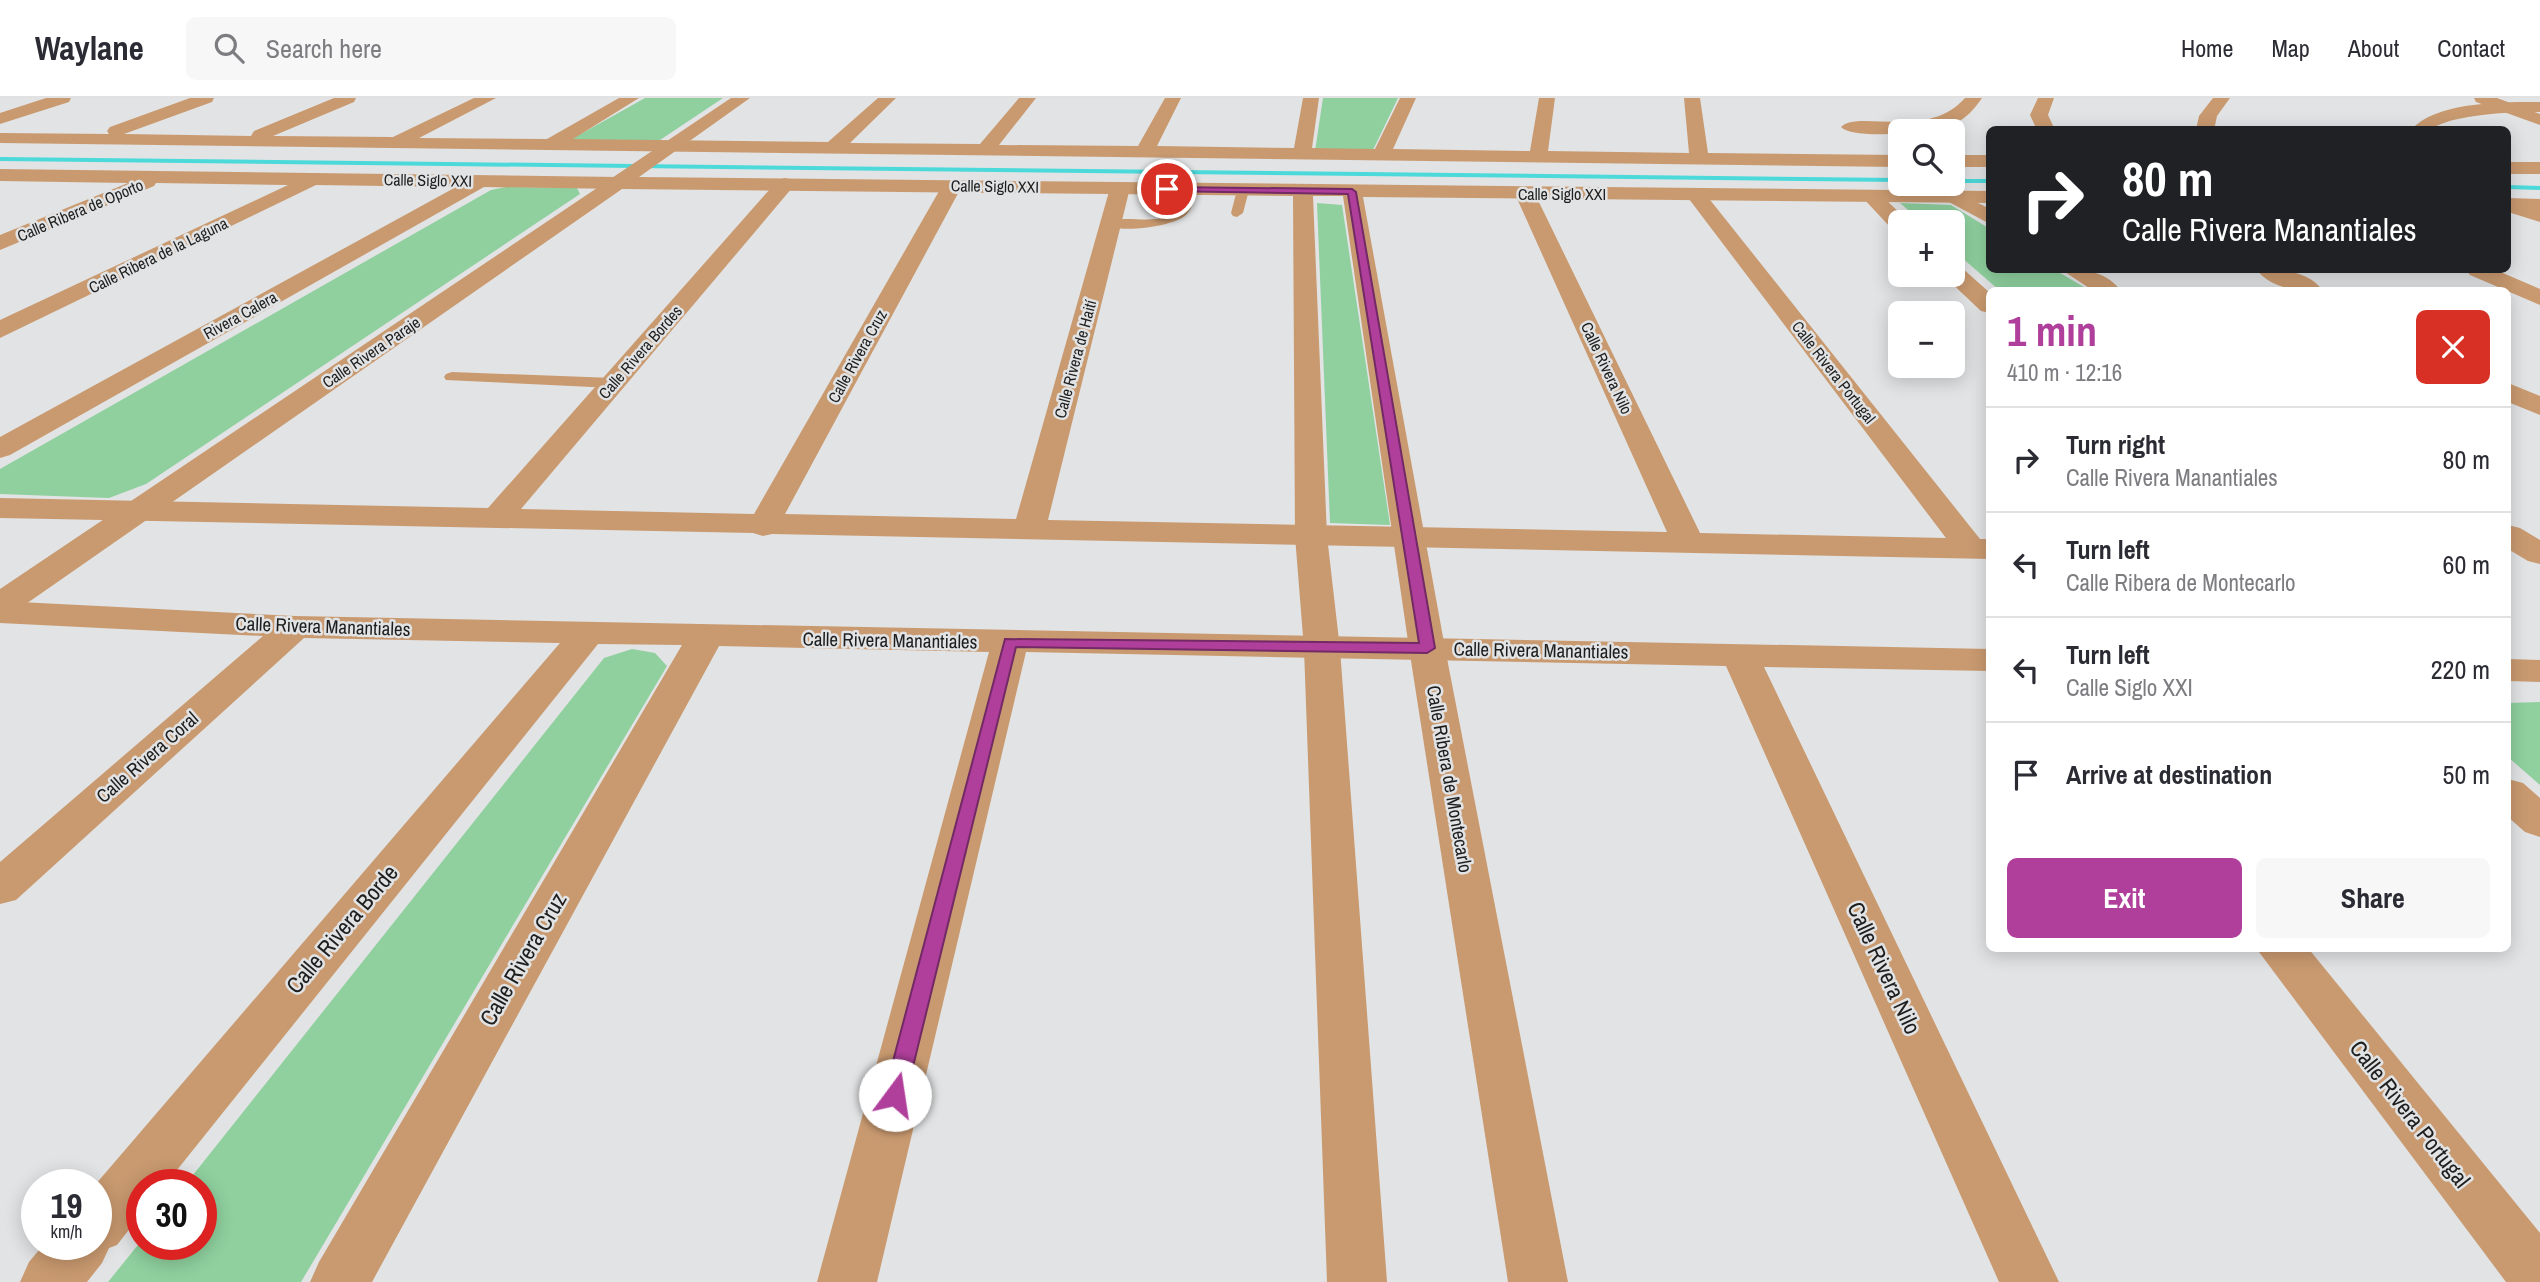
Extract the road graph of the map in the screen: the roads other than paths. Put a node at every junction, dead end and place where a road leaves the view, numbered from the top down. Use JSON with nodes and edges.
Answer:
{"nodes":[{"id":1,"x":63,"y":98,"type":"edge"},
{"id":2,"x":206,"y":98,"type":"edge"},
{"id":3,"x":348,"y":98,"type":"edge"},
{"id":4,"x":488,"y":98,"type":"edge"},
{"id":5,"x":631,"y":98,"type":"edge"},
{"id":6,"x":742,"y":98,"type":"edge"},
{"id":7,"x":888,"y":98,"type":"edge"},
{"id":8,"x":1028,"y":98,"type":"edge"},
{"id":9,"x":1173,"y":98,"type":"edge"},
{"id":10,"x":1311,"y":98,"type":"edge"},
{"id":11,"x":1408,"y":98,"type":"edge"},
{"id":12,"x":1548,"y":98,"type":"edge"},
{"id":13,"x":1692,"y":98,"type":"edge"},
{"id":14,"x":1975,"y":98,"type":"edge"},
{"id":15,"x":2046,"y":98,"type":"edge"},
{"id":16,"x":2222,"y":98,"type":"edge"},
{"id":17,"x":2482,"y":98,"type":"edge"},
{"id":18,"x":2508,"y":103,"type":"edge"},
{"id":19,"x":2539,"y":107,"type":"edge"},
{"id":20,"x":1841,"y":108,"type":"dead end"},
{"id":21,"x":0,"y":119,"type":"edge"},
{"id":22,"x":2044,"y":126,"type":"edge"},
{"id":23,"x":2206,"y":126,"type":"edge"},
{"id":24,"x":2423,"y":126,"type":"edge"},
{"id":25,"x":1850,"y":127,"type":"junction"},
{"id":26,"x":0,"y":138,"type":"edge"},
{"id":27,"x":95,"y":139,"type":"junction"},
{"id":28,"x":244,"y":142,"type":"junction"},
{"id":29,"x":393,"y":143,"type":"junction"},
{"id":30,"x":550,"y":145,"type":"junction"},
{"id":31,"x":833,"y":148,"type":"junction"},
{"id":32,"x":665,"y":150,"type":"junction"},
{"id":33,"x":984,"y":150,"type":"junction"},
{"id":34,"x":1144,"y":153,"type":"junction"},
{"id":35,"x":1381,"y":155,"type":"junction"},
{"id":36,"x":1538,"y":157,"type":"junction"},
{"id":37,"x":1699,"y":159,"type":"junction"},
{"id":38,"x":1863,"y":161,"type":"junction"},
{"id":39,"x":1888,"y":161,"type":"edge"},
{"id":40,"x":1965,"y":161,"type":"edge"},
{"id":41,"x":1986,"y":162,"type":"edge"},
{"id":42,"x":2511,"y":168,"type":"edge"},
{"id":43,"x":2540,"y":168,"type":"edge"},
{"id":44,"x":0,"y":175,"type":"edge"},
{"id":45,"x":1329,"y":176,"type":"junction"},
{"id":46,"x":160,"y":177,"type":"junction"},
{"id":47,"x":625,"y":178,"type":"junction"},
{"id":48,"x":316,"y":179,"type":"junction"},
{"id":49,"x":480,"y":181,"type":"junction"},
{"id":50,"x":785,"y":184,"type":"junction"},
{"id":51,"x":952,"y":186,"type":"junction"},
{"id":52,"x":1119,"y":188,"type":"junction"},
{"id":53,"x":1192,"y":189,"type":"junction"},
{"id":54,"x":1243,"y":190,"type":"junction"},
{"id":55,"x":1525,"y":194,"type":"junction"},
{"id":56,"x":1696,"y":195,"type":"junction"},
{"id":57,"x":1872,"y":197,"type":"junction"},
{"id":58,"x":1954,"y":197,"type":"junction"},
{"id":59,"x":1986,"y":197,"type":"edge"},
{"id":60,"x":2511,"y":205,"type":"edge"},
{"id":61,"x":2540,"y":205,"type":"edge"},
{"id":62,"x":2511,"y":206,"type":"edge"},
{"id":63,"x":1888,"y":212,"type":"edge"},
{"id":64,"x":1237,"y":213,"type":"dead end"},
{"id":65,"x":1986,"y":216,"type":"edge"},
{"id":66,"x":2540,"y":216,"type":"edge"},
{"id":67,"x":1110,"y":223,"type":"junction"},
{"id":68,"x":0,"y":243,"type":"edge"},
{"id":69,"x":2079,"y":273,"type":"edge"},
{"id":70,"x":2275,"y":273,"type":"edge"},
{"id":71,"x":2486,"y":273,"type":"edge"},
{"id":72,"x":2491,"y":273,"type":"edge"},
{"id":73,"x":1965,"y":283,"type":"edge"},
{"id":74,"x":2540,"y":285,"type":"edge"},
{"id":75,"x":2103,"y":287,"type":"edge"},
{"id":76,"x":2304,"y":287,"type":"edge"},
{"id":77,"x":2540,"y":298,"type":"edge"},
{"id":78,"x":1986,"y":302,"type":"edge"},
{"id":79,"x":0,"y":330,"type":"edge"},
{"id":80,"x":452,"y":377,"type":"dead end"},
{"id":81,"x":613,"y":383,"type":"junction"},
{"id":82,"x":2511,"y":392,"type":"edge"},
{"id":83,"x":2540,"y":407,"type":"edge"},
{"id":84,"x":0,"y":449,"type":"edge"},
{"id":85,"x":0,"y":508,"type":"edge"},
{"id":86,"x":139,"y":511,"type":"junction"},
{"id":87,"x":495,"y":520,"type":"junction"},
{"id":88,"x":763,"y":526,"type":"junction"},
{"id":89,"x":1030,"y":530,"type":"junction"},
{"id":90,"x":1311,"y":536,"type":"junction"},
{"id":91,"x":1410,"y":537,"type":"junction"},
{"id":92,"x":2511,"y":537,"type":"edge"},
{"id":93,"x":1688,"y":542,"type":"junction"},
{"id":94,"x":1980,"y":549,"type":"edge"},
{"id":95,"x":2540,"y":554,"type":"edge"},
{"id":96,"x":2511,"y":561,"type":"edge"},
{"id":97,"x":2540,"y":561,"type":"edge"},
{"id":98,"x":0,"y":605,"type":"edge"},
{"id":99,"x":0,"y":612,"type":"edge"},
{"id":100,"x":295,"y":627,"type":"junction"},
{"id":101,"x":587,"y":633,"type":"junction"},
{"id":102,"x":706,"y":636,"type":"junction"},
{"id":103,"x":1010,"y":642,"type":"junction"},
{"id":104,"x":1427,"y":648,"type":"junction"},
{"id":105,"x":1322,"y":649,"type":"junction"},
{"id":106,"x":1739,"y":654,"type":"junction"},
{"id":107,"x":1986,"y":660,"type":"edge"},
{"id":108,"x":2511,"y":670,"type":"edge"},
{"id":109,"x":2540,"y":671,"type":"edge"},
{"id":110,"x":2511,"y":796,"type":"edge"},
{"id":111,"x":2540,"y":822,"type":"edge"},
{"id":112,"x":0,"y":887,"type":"edge"},
{"id":113,"x":2283,"y":952,"type":"edge"},
{"id":114,"x":112,"y":1207,"type":"edge"},
{"id":115,"x":68,"y":1260,"type":"edge"},
{"id":116,"x":2540,"y":1279,"type":"edge"},
{"id":117,"x":50,"y":1282,"type":"edge"},
{"id":118,"x":340,"y":1282,"type":"edge"},
{"id":119,"x":847,"y":1282,"type":"edge"},
{"id":120,"x":1357,"y":1282,"type":"edge"},
{"id":121,"x":1538,"y":1282,"type":"edge"},
{"id":122,"x":2029,"y":1282,"type":"edge"}],
"edges":[{"from":1,"to":21,"type":"street"},
{"from":2,"to":27,"type":"street"},
{"from":3,"to":28,"type":"street"},
{"from":4,"to":29,"type":"street"},
{"from":5,"to":30,"type":"street"},
{"from":6,"to":32,"type":"street","name":"Calle Rivera Paraje"},
{"from":7,"to":31,"type":"street"},
{"from":8,"to":33,"type":"street"},
{"from":9,"to":34,"type":"street"},
{"from":10,"to":45,"type":"street","name":"Calle Ribera de Montecarlo"},
{"from":11,"to":35,"type":"street"},
{"from":12,"to":36,"type":"street"},
{"from":13,"to":37,"type":"street"},
{"from":14,"to":25,"type":"street"},
{"from":15,"to":22,"type":"street"},
{"from":16,"to":23,"type":"street"},
{"from":17,"to":18,"type":"street"},
{"from":18,"to":19,"type":"street"},
{"from":18,"to":24,"type":"street"},
{"from":20,"to":25,"type":"street"},
{"from":25,"to":38,"type":"street"},
{"from":26,"to":27,"type":"street","name":"Calle Siglo XXI"},
{"from":27,"to":28,"type":"street","name":"Calle Siglo XXI"},
{"from":28,"to":29,"type":"street","name":"Calle Siglo XXI"},
{"from":29,"to":30,"type":"street","name":"Calle Siglo XXI"},
{"from":30,"to":32,"type":"street","name":"Calle Siglo XXI"},
{"from":31,"to":32,"type":"street","name":"Calle Siglo XXI"},
{"from":31,"to":33,"type":"street","name":"Calle Siglo XXI"},
{"from":32,"to":47,"type":"street","name":"Calle Rivera Paraje"},
{"from":33,"to":34,"type":"street","name":"Calle Siglo XXI"},
{"from":34,"to":45,"type":"street","name":"Calle Siglo XXI"},
{"from":35,"to":36,"type":"street","name":"Calle Siglo XXI"},
{"from":35,"to":45,"type":"street","name":"Calle Siglo XXI"},
{"from":36,"to":37,"type":"street","name":"Calle Siglo XXI"},
{"from":37,"to":38,"type":"street","name":"Calle Siglo XXI"},
{"from":38,"to":39,"type":"street","name":"Calle Siglo XXI"},
{"from":40,"to":41,"type":"street"},
{"from":42,"to":43,"type":"street"},
{"from":44,"to":46,"type":"street","name":"Calle Siglo XXI"},
{"from":45,"to":54,"type":"street","name":"Calle Siglo XXI"},
{"from":45,"to":55,"type":"street","name":"Calle Siglo XXI"},
{"from":45,"to":90,"type":"street","name":"Calle Ribera de Montecarlo"},
{"from":45,"to":91,"type":"street","name":"Calle Ribera de Montecarlo"},
{"from":46,"to":48,"type":"street","name":"Calle Siglo XXI"},
{"from":46,"to":68,"type":"street","name":"Calle Ribera de Oporto"},
{"from":47,"to":49,"type":"street","name":"Calle Siglo XXI"},
{"from":47,"to":50,"type":"street","name":"Calle Siglo XXI"},
{"from":47,"to":86,"type":"street","name":"Calle Rivera Paraje"},
{"from":48,"to":49,"type":"street","name":"Calle Siglo XXI"},
{"from":48,"to":79,"type":"street","name":"Calle Ribera de la Laguna"},
{"from":49,"to":84,"type":"street","name":"Rivera Calera"},
{"from":50,"to":51,"type":"street","name":"Calle Siglo XXI"},
{"from":50,"to":81,"type":"street","name":"Calle Rivera Bordes"},
{"from":51,"to":52,"type":"street","name":"Calle Siglo XXI"},
{"from":51,"to":88,"type":"street","name":"Calle Rivera Cruz"},
{"from":52,"to":53,"type":"street","name":"Calle Siglo XXI"},
{"from":52,"to":67,"type":"street","name":"Calle Rivera de Haití"},
{"from":53,"to":54,"type":"street","name":"Calle Siglo XXI"},
{"from":53,"to":67,"type":"lane"},
{"from":54,"to":64,"type":"lane"},
{"from":55,"to":56,"type":"street","name":"Calle Siglo XXI"},
{"from":55,"to":93,"type":"street","name":"Calle Rivera Nilo"},
{"from":56,"to":57,"type":"street","name":"Calle Siglo XXI"},
{"from":56,"to":94,"type":"street","name":"Calle Rivera Portugal"},
{"from":57,"to":58,"type":"street","name":"Calle Siglo XXI"},
{"from":57,"to":63,"type":"street"},
{"from":58,"to":59,"type":"street","name":"Calle Siglo XXI"},
{"from":58,"to":65,"type":"street"},
{"from":60,"to":61,"type":"street"},
{"from":62,"to":66,"type":"street"},
{"from":67,"to":89,"type":"street","name":"Calle Rivera de Haití"},
{"from":69,"to":75,"type":"street"},
{"from":70,"to":76,"type":"street"},
{"from":71,"to":77,"type":"street"},
{"from":72,"to":74,"type":"street"},
{"from":73,"to":78,"type":"street"},
{"from":80,"to":81,"type":"lane"},
{"from":81,"to":87,"type":"street","name":"Calle Rivera Bordes"},
{"from":82,"to":83,"type":"street"},
{"from":85,"to":86,"type":"street"},
{"from":86,"to":87,"type":"street"},
{"from":86,"to":98,"type":"street","name":"Calle Rivera Paraje"},
{"from":87,"to":88,"type":"street"},
{"from":88,"to":89,"type":"street"},
{"from":89,"to":90,"type":"street"},
{"from":90,"to":91,"type":"street"},
{"from":90,"to":105,"type":"street","name":"Calle Ribera de Montecarlo"},
{"from":91,"to":93,"type":"street"},
{"from":91,"to":104,"type":"street","name":"Calle Ribera de Montecarlo"},
{"from":92,"to":95,"type":"street"},
{"from":93,"to":94,"type":"street"},
{"from":96,"to":97,"type":"street"},
{"from":99,"to":100,"type":"street","name":"Calle Rivera Manantiales"},
{"from":100,"to":101,"type":"street","name":"Calle Rivera Manantiales"},
{"from":100,"to":112,"type":"street","name":"Calle Rivera Coral"},
{"from":101,"to":102,"type":"street","name":"Calle Rivera Manantiales"},
{"from":101,"to":114,"type":"street","name":"Calle Rivera Borde"},
{"from":102,"to":103,"type":"street","name":"Calle Rivera Manantiales"},
{"from":102,"to":118,"type":"street","name":"Calle Rivera Cruz"},
{"from":103,"to":105,"type":"street","name":"Calle Rivera Manantiales"},
{"from":103,"to":119,"type":"street"},
{"from":104,"to":105,"type":"street","name":"Calle Rivera Manantiales"},
{"from":104,"to":106,"type":"street","name":"Calle Rivera Manantiales"},
{"from":104,"to":121,"type":"street","name":"Calle Ribera de Montecarlo"},
{"from":105,"to":120,"type":"street","name":"Calle Ribera de Montecarlo"},
{"from":106,"to":107,"type":"street","name":"Calle Rivera Manantiales"},
{"from":106,"to":122,"type":"street","name":"Calle Rivera Nilo"},
{"from":108,"to":109,"type":"street"},
{"from":110,"to":111,"type":"street"},
{"from":113,"to":116,"type":"street","name":"Calle Rivera Portugal"},
{"from":115,"to":117,"type":"street"}]}
